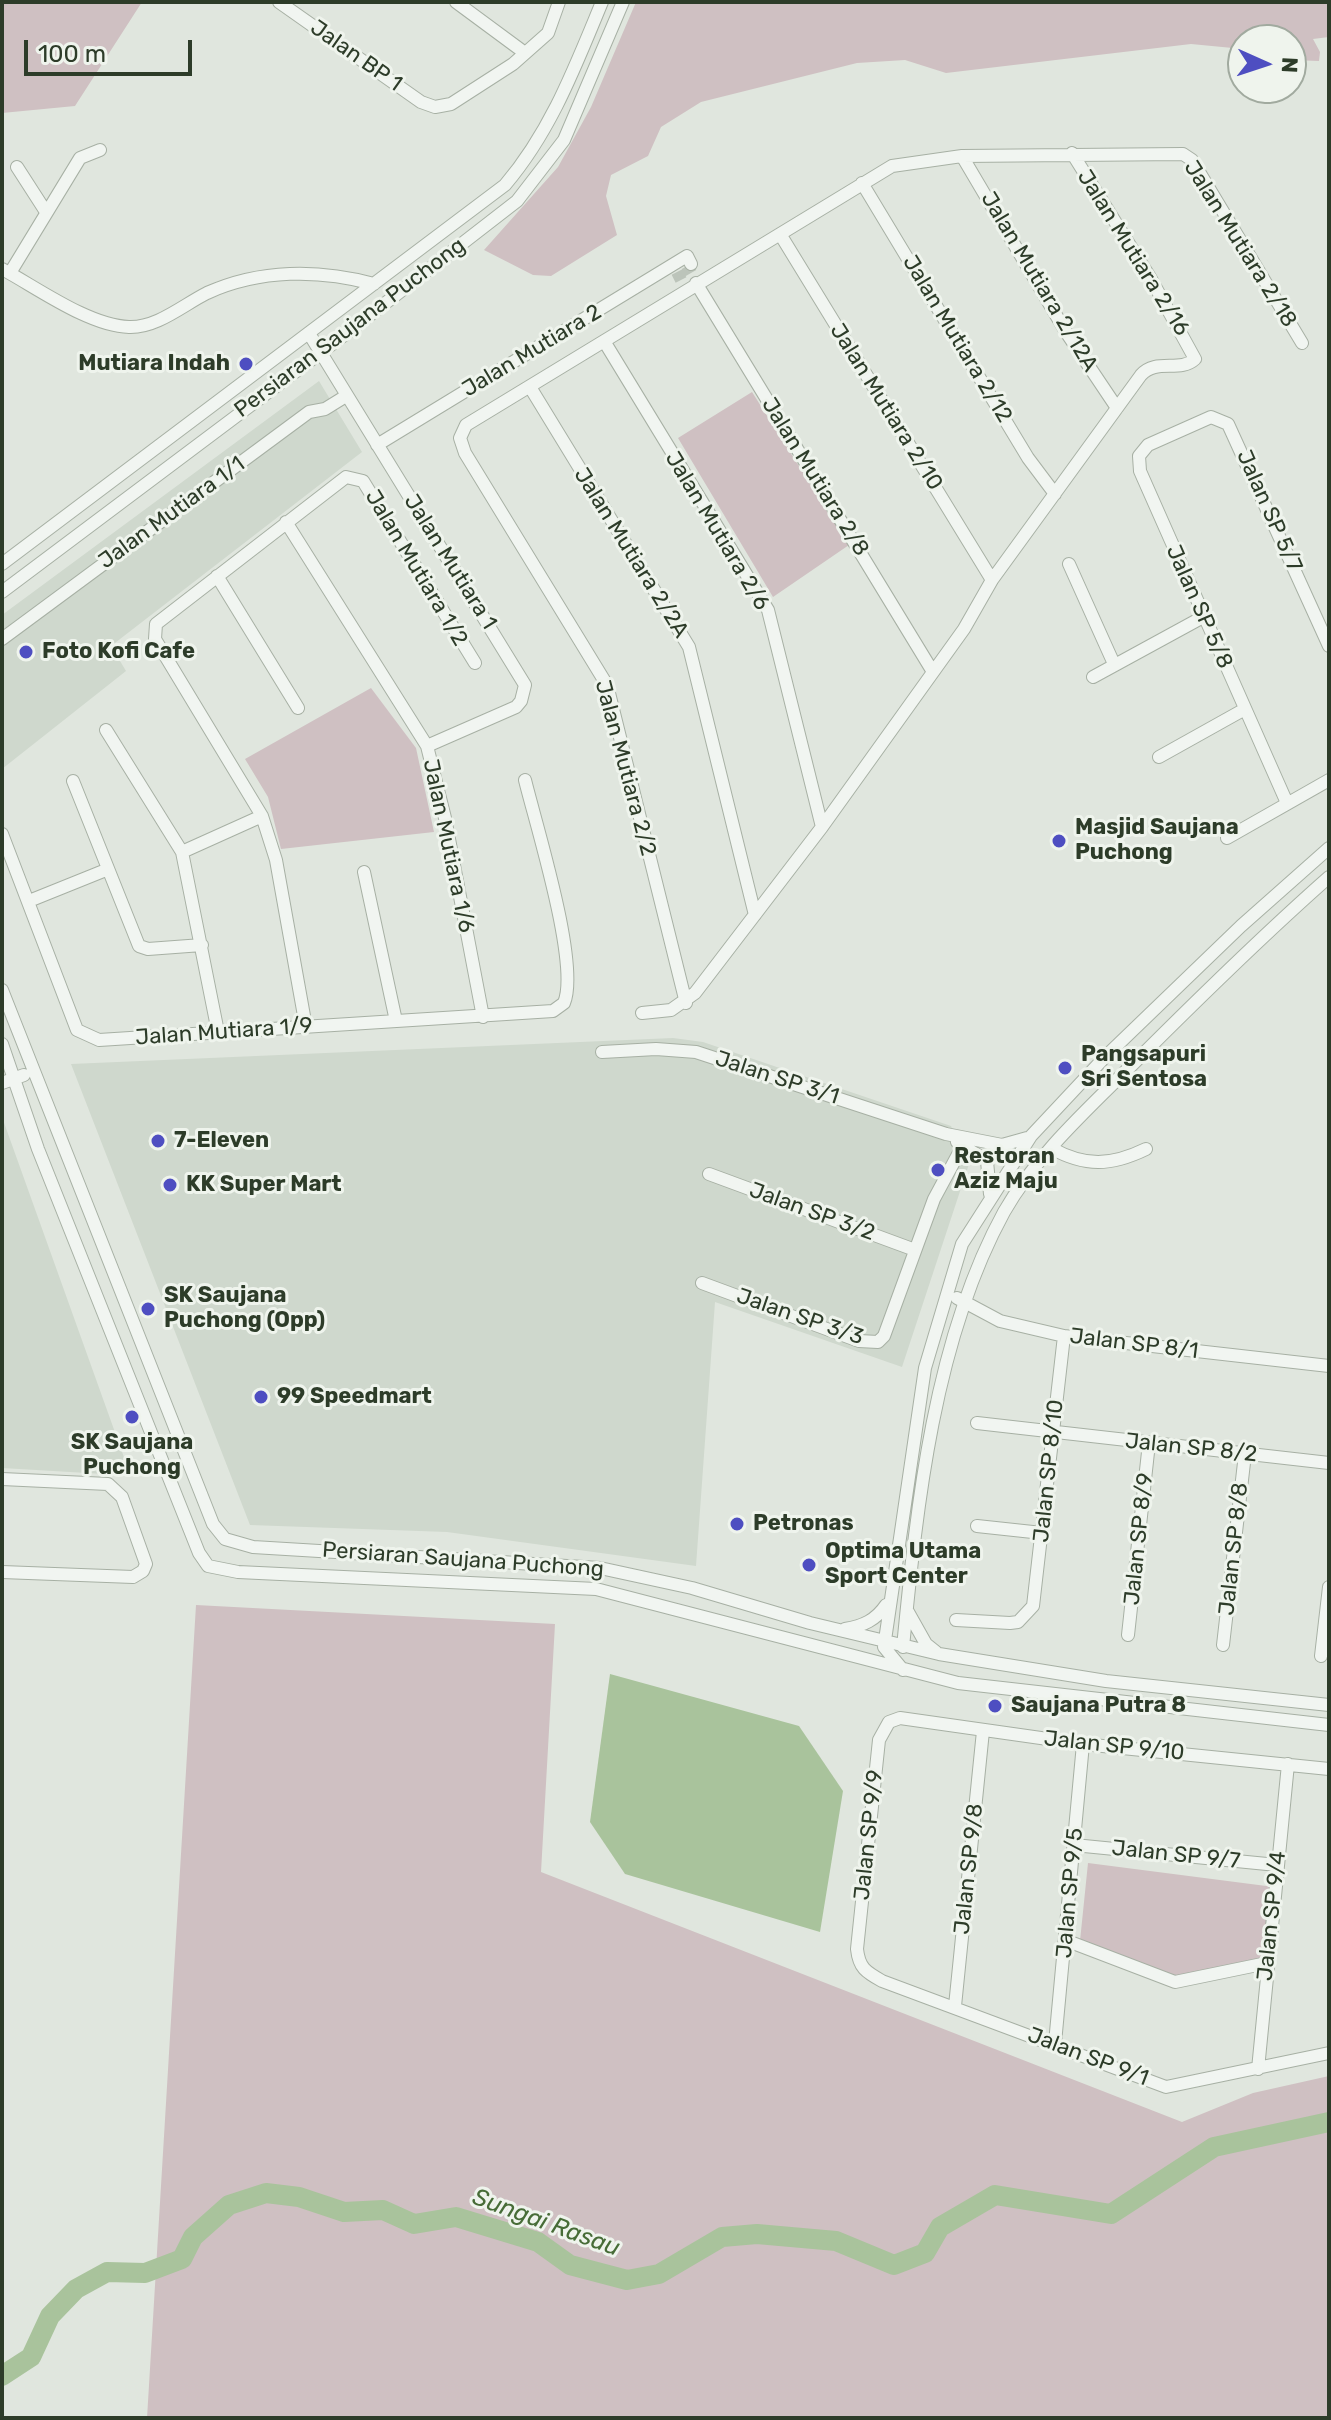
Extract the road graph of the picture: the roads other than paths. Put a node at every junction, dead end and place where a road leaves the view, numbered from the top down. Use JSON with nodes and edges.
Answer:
{"nodes":[{"id":1,"x":279,"y":2,"type":"edge"},
{"id":2,"x":456,"y":2,"type":"edge"},
{"id":3,"x":559,"y":2,"type":"edge"},
{"id":4,"x":602,"y":2,"type":"edge"},
{"id":5,"x":623,"y":2,"type":"edge"},
{"id":6,"x":525,"y":53,"type":"junction"},
{"id":7,"x":100,"y":150,"type":"dead end"},
{"id":8,"x":1072,"y":153,"type":"junction"},
{"id":9,"x":962,"y":156,"type":"junction"},
{"id":10,"x":17,"y":167,"type":"dead end"},
{"id":11,"x":862,"y":183,"type":"junction"},
{"id":12,"x":46,"y":212,"type":"junction"},
{"id":13,"x":780,"y":234,"type":"junction"},
{"id":14,"x":6,"y":271,"type":"edge"},
{"id":15,"x":685,"y":274,"type":"junction"},
{"id":16,"x":374,"y":284,"type":"junction"},
{"id":17,"x":310,"y":335,"type":"junction"},
{"id":18,"x":604,"y":341,"type":"junction"},
{"id":19,"x":1302,"y":343,"type":"dead end"},
{"id":20,"x":320,"y":353,"type":"junction"},
{"id":21,"x":530,"y":387,"type":"junction"},
{"id":22,"x":346,"y":396,"type":"junction"},
{"id":23,"x":1117,"y":408,"type":"junction"},
{"id":24,"x":1182,"y":430,"type":"joint"},
{"id":25,"x":377,"y":445,"type":"junction"},
{"id":26,"x":1055,"y":494,"type":"junction"},
{"id":27,"x":286,"y":522,"type":"junction"},
{"id":28,"x":2,"y":564,"type":"edge"},
{"id":29,"x":1069,"y":564,"type":"dead end"},
{"id":30,"x":217,"y":576,"type":"junction"},
{"id":31,"x":992,"y":580,"type":"junction"},
{"id":32,"x":2,"y":592,"type":"edge"},
{"id":33,"x":1203,"y":617,"type":"junction"},
{"id":34,"x":2,"y":639,"type":"edge"},
{"id":35,"x":1329,"y":646,"type":"edge"},
{"id":36,"x":475,"y":663,"type":"dead end"},
{"id":37,"x":1114,"y":664,"type":"junction"},
{"id":38,"x":933,"y":672,"type":"junction"},
{"id":39,"x":1093,"y":677,"type":"dead end"},
{"id":40,"x":298,"y":708,"type":"dead end"},
{"id":41,"x":1245,"y":709,"type":"junction"},
{"id":42,"x":106,"y":730,"type":"dead end"},
{"id":43,"x":427,"y":746,"type":"junction"},
{"id":44,"x":1159,"y":757,"type":"dead end"},
{"id":45,"x":525,"y":780,"type":"dead end"},
{"id":46,"x":1329,"y":780,"type":"edge"},
{"id":47,"x":73,"y":781,"type":"dead end"},
{"id":48,"x":1287,"y":803,"type":"junction"},
{"id":49,"x":262,"y":816,"type":"junction"},
{"id":50,"x":822,"y":827,"type":"junction"},
{"id":51,"x":2,"y":834,"type":"edge"},
{"id":52,"x":1227,"y":838,"type":"dead end"},
{"id":53,"x":1329,"y":848,"type":"edge"},
{"id":54,"x":182,"y":852,"type":"junction"},
{"id":55,"x":106,"y":870,"type":"junction"},
{"id":56,"x":364,"y":872,"type":"dead end"},
{"id":57,"x":1329,"y":877,"type":"edge"},
{"id":58,"x":29,"y":901,"type":"junction"},
{"id":59,"x":755,"y":915,"type":"junction"},
{"id":60,"x":202,"y":945,"type":"junction"},
{"id":61,"x":2,"y":990,"type":"edge"},
{"id":62,"x":686,"y":1003,"type":"junction"},
{"id":63,"x":642,"y":1013,"type":"dead end"},
{"id":64,"x":483,"y":1017,"type":"junction"},
{"id":65,"x":396,"y":1021,"type":"junction"},
{"id":66,"x":306,"y":1027,"type":"junction"},
{"id":67,"x":218,"y":1032,"type":"junction"},
{"id":68,"x":2,"y":1044,"type":"edge"},
{"id":69,"x":602,"y":1052,"type":"dead end"},
{"id":70,"x":34,"y":1070,"type":"junction"},
{"id":71,"x":16,"y":1078,"type":"junction"},
{"id":72,"x":2,"y":1083,"type":"edge"},
{"id":73,"x":946,"y":1134,"type":"junction"},
{"id":74,"x":1031,"y":1136,"type":"junction"},
{"id":75,"x":962,"y":1147,"type":"junction"},
{"id":76,"x":1051,"y":1148,"type":"junction"},
{"id":77,"x":1146,"y":1149,"type":"dead end"},
{"id":78,"x":709,"y":1174,"type":"dead end"},
{"id":79,"x":990,"y":1197,"type":"junction"},
{"id":80,"x":915,"y":1250,"type":"junction"},
{"id":81,"x":702,"y":1283,"type":"dead end"},
{"id":82,"x":947,"y":1292,"type":"junction"},
{"id":83,"x":964,"y":1302,"type":"junction"},
{"id":84,"x":1064,"y":1336,"type":"junction"},
{"id":85,"x":1329,"y":1366,"type":"edge"},
{"id":86,"x":977,"y":1423,"type":"dead end"},
{"id":87,"x":1053,"y":1432,"type":"junction"},
{"id":88,"x":1149,"y":1443,"type":"junction"},
{"id":89,"x":1245,"y":1454,"type":"junction"},
{"id":90,"x":1329,"y":1463,"type":"edge"},
{"id":91,"x":2,"y":1479,"type":"edge"},
{"id":92,"x":977,"y":1526,"type":"dead end"},
{"id":93,"x":1042,"y":1533,"type":"junction"},
{"id":94,"x":569,"y":1565,"type":"junction"},
{"id":95,"x":2,"y":1572,"type":"edge"},
{"id":96,"x":551,"y":1586,"type":"junction"},
{"id":97,"x":1329,"y":1587,"type":"edge"},
{"id":98,"x":596,"y":1589,"type":"junction"},
{"id":99,"x":889,"y":1600,"type":"junction"},
{"id":100,"x":907,"y":1609,"type":"junction"},
{"id":101,"x":956,"y":1620,"type":"dead end"},
{"id":102,"x":842,"y":1630,"type":"junction"},
{"id":103,"x":1128,"y":1635,"type":"dead end"},
{"id":104,"x":884,"y":1642,"type":"junction"},
{"id":105,"x":1223,"y":1645,"type":"dead end"},
{"id":106,"x":903,"y":1647,"type":"junction"},
{"id":107,"x":939,"y":1654,"type":"junction"},
{"id":108,"x":1321,"y":1656,"type":"dead end"},
{"id":109,"x":889,"y":1657,"type":"junction"},
{"id":110,"x":861,"y":1660,"type":"junction"},
{"id":111,"x":903,"y":1670,"type":"junction"},
{"id":112,"x":1329,"y":1705,"type":"edge"},
{"id":113,"x":900,"y":1718,"type":"joint"},
{"id":114,"x":1329,"y":1725,"type":"edge"},
{"id":115,"x":983,"y":1731,"type":"junction"},
{"id":116,"x":1083,"y":1744,"type":"junction"},
{"id":117,"x":1288,"y":1764,"type":"junction"},
{"id":118,"x":1329,"y":1769,"type":"edge"},
{"id":119,"x":1074,"y":1845,"type":"junction"},
{"id":120,"x":1277,"y":1865,"type":"junction"},
{"id":121,"x":1065,"y":1940,"type":"junction"},
{"id":122,"x":859,"y":1963,"type":"joint"},
{"id":123,"x":1267,"y":1963,"type":"junction"},
{"id":124,"x":955,"y":2006,"type":"junction"},
{"id":125,"x":1055,"y":2043,"type":"junction"},
{"id":126,"x":1329,"y":2053,"type":"edge"},
{"id":127,"x":1258,"y":2069,"type":"junction"}],
"edges":[{"from":1,"to":6,"type":"street","name":"Jalan BP 1"},
{"from":2,"to":6,"type":"street"},
{"from":3,"to":6,"type":"street"},
{"from":4,"to":16,"type":"street","name":"Persiaran Saujana Puchong"},
{"from":5,"to":20,"type":"street","name":"Persiaran Saujana Puchong"},
{"from":7,"to":12,"type":"street"},
{"from":8,"to":9,"type":"street"},
{"from":8,"to":19,"type":"street","name":"Jalan Mutiara 2/18"},
{"from":8,"to":23,"type":"street","name":"Jalan Mutiara 2/16"},
{"from":9,"to":11,"type":"street"},
{"from":9,"to":23,"type":"street","name":"Jalan Mutiara 2/12A"},
{"from":10,"to":12,"type":"street"},
{"from":11,"to":13,"type":"street"},
{"from":11,"to":26,"type":"street","name":"Jalan Mutiara 2/12"},
{"from":12,"to":14,"type":"street"},
{"from":13,"to":15,"type":"street"},
{"from":13,"to":31,"type":"street","name":"Jalan Mutiara 2/10"},
{"from":14,"to":16,"type":"street"},
{"from":15,"to":18,"type":"street"},
{"from":15,"to":25,"type":"street","name":"Jalan Mutiara 2"},
{"from":15,"to":38,"type":"street","name":"Jalan Mutiara 2/8"},
{"from":16,"to":17,"type":"street","name":"Persiaran Saujana Puchong"},
{"from":17,"to":20,"type":"street","name":"Jalan Mutiara 1"},
{"from":17,"to":28,"type":"street","name":"Persiaran Saujana Puchong"},
{"from":18,"to":21,"type":"street"},
{"from":18,"to":50,"type":"street","name":"Jalan Mutiara 2/6"},
{"from":20,"to":22,"type":"street","name":"Jalan Mutiara 1"},
{"from":20,"to":32,"type":"street","name":"Persiaran Saujana Puchong"},
{"from":21,"to":59,"type":"street","name":"Jalan Mutiara 2/2A"},
{"from":21,"to":62,"type":"street","name":"Jalan Mutiara 2/2"},
{"from":22,"to":25,"type":"street","name":"Jalan Mutiara 1"},
{"from":22,"to":34,"type":"street","name":"Jalan Mutiara 1/1"},
{"from":23,"to":26,"type":"street"},
{"from":24,"to":33,"type":"street","name":"Jalan SP 5/8"},
{"from":24,"to":35,"type":"street","name":"Jalan SP 5/7"},
{"from":25,"to":43,"type":"street","name":"Jalan Mutiara 1"},
{"from":26,"to":31,"type":"street"},
{"from":27,"to":30,"type":"street"},
{"from":27,"to":36,"type":"street","name":"Jalan Mutiara 1/2"},
{"from":27,"to":43,"type":"street","name":"Jalan Mutiara 1/6"},
{"from":29,"to":37,"type":"street"},
{"from":30,"to":40,"type":"street"},
{"from":30,"to":49,"type":"street"},
{"from":31,"to":38,"type":"street"},
{"from":33,"to":37,"type":"street"},
{"from":33,"to":41,"type":"street","name":"Jalan SP 5/8"},
{"from":37,"to":39,"type":"street"},
{"from":38,"to":50,"type":"street"},
{"from":41,"to":44,"type":"street"},
{"from":41,"to":48,"type":"street","name":"Jalan SP 5/8"},
{"from":42,"to":54,"type":"street"},
{"from":43,"to":64,"type":"street","name":"Jalan Mutiara 1/6"},
{"from":45,"to":64,"type":"street","name":"Jalan Mutiara 1/9"},
{"from":46,"to":48,"type":"street"},
{"from":47,"to":55,"type":"street"},
{"from":48,"to":52,"type":"street"},
{"from":49,"to":54,"type":"street"},
{"from":49,"to":66,"type":"street"},
{"from":50,"to":59,"type":"street"},
{"from":51,"to":58,"type":"street","name":"Jalan Mutiara 1/9"},
{"from":53,"to":74,"type":"street"},
{"from":54,"to":60,"type":"street"},
{"from":55,"to":58,"type":"street"},
{"from":55,"to":60,"type":"street"},
{"from":56,"to":65,"type":"street"},
{"from":57,"to":76,"type":"street"},
{"from":58,"to":67,"type":"street","name":"Jalan Mutiara 1/9"},
{"from":59,"to":62,"type":"street"},
{"from":60,"to":67,"type":"street"},
{"from":61,"to":70,"type":"street","name":"Persiaran Saujana Puchong"},
{"from":62,"to":63,"type":"street"},
{"from":64,"to":65,"type":"street","name":"Jalan Mutiara 1/9"},
{"from":65,"to":66,"type":"street","name":"Jalan Mutiara 1/9"},
{"from":66,"to":67,"type":"street","name":"Jalan Mutiara 1/9"},
{"from":68,"to":71,"type":"street","name":"Persiaran Saujana Puchong"},
{"from":69,"to":73,"type":"street","name":"Jalan SP 3/1"},
{"from":70,"to":71,"type":"street"},
{"from":70,"to":94,"type":"street","name":"Persiaran Saujana Puchong"},
{"from":71,"to":72,"type":"street"},
{"from":71,"to":96,"type":"street","name":"Persiaran Saujana Puchong"},
{"from":73,"to":74,"type":"street","name":"Jalan SP 3/1"},
{"from":73,"to":75,"type":"street","name":"Jalan SP 3/1"},
{"from":74,"to":79,"type":"street"},
{"from":75,"to":79,"type":"street","name":"Jalan SP 3/1"},
{"from":75,"to":80,"type":"street","name":"Jalan SP 3/3"},
{"from":76,"to":77,"type":"street"},
{"from":76,"to":83,"type":"street"},
{"from":78,"to":80,"type":"street","name":"Jalan SP 3/2"},
{"from":79,"to":82,"type":"street"},
{"from":80,"to":81,"type":"street","name":"Jalan SP 3/3"},
{"from":82,"to":83,"type":"street","name":"Jalan SP 8/1"},
{"from":82,"to":99,"type":"street"},
{"from":83,"to":84,"type":"street","name":"Jalan SP 8/1"},
{"from":83,"to":100,"type":"street"},
{"from":84,"to":85,"type":"street","name":"Jalan SP 8/1"},
{"from":84,"to":87,"type":"street","name":"Jalan SP 8/10"},
{"from":86,"to":87,"type":"street","name":"Jalan SP 8/2"},
{"from":87,"to":88,"type":"street","name":"Jalan SP 8/2"},
{"from":87,"to":93,"type":"street","name":"Jalan SP 8/10"},
{"from":88,"to":89,"type":"street","name":"Jalan SP 8/2"},
{"from":88,"to":103,"type":"street","name":"Jalan SP 8/9"},
{"from":89,"to":90,"type":"street","name":"Jalan SP 8/2"},
{"from":89,"to":105,"type":"street","name":"Jalan SP 8/8"},
{"from":91,"to":95,"type":"street"},
{"from":92,"to":93,"type":"street"},
{"from":93,"to":101,"type":"street","name":"Jalan SP 8/10"},
{"from":94,"to":96,"type":"street"},
{"from":94,"to":98,"type":"street"},
{"from":94,"to":102,"type":"street","name":"Persiaran Saujana Puchong"},
{"from":96,"to":98,"type":"street","name":"Persiaran Saujana Puchong"},
{"from":97,"to":108,"type":"street"},
{"from":98,"to":110,"type":"street","name":"Persiaran Saujana Puchong"},
{"from":99,"to":102,"type":"street"},
{"from":99,"to":104,"type":"street"},
{"from":100,"to":106,"type":"street"},
{"from":100,"to":107,"type":"street"},
{"from":102,"to":104,"type":"street","name":"Persiaran Saujana Puchong"},
{"from":104,"to":106,"type":"street","name":"Persiaran Saujana Puchong"},
{"from":104,"to":109,"type":"street"},
{"from":106,"to":107,"type":"street","name":"Persiaran Saujana Puchong"},
{"from":106,"to":109,"type":"street"},
{"from":107,"to":112,"type":"street","name":"Persiaran Saujana Puchong"},
{"from":109,"to":110,"type":"street"},
{"from":109,"to":111,"type":"street"},
{"from":110,"to":111,"type":"street","name":"Persiaran Saujana Puchong"},
{"from":111,"to":114,"type":"street","name":"Persiaran Saujana Puchong"},
{"from":113,"to":115,"type":"street","name":"Jalan SP 9/10"},
{"from":113,"to":122,"type":"street","name":"Jalan SP 9/9"},
{"from":115,"to":116,"type":"street","name":"Jalan SP 9/10"},
{"from":115,"to":124,"type":"street","name":"Jalan SP 9/8"},
{"from":116,"to":117,"type":"street","name":"Jalan SP 9/10"},
{"from":116,"to":119,"type":"street","name":"Jalan SP 9/5"},
{"from":117,"to":118,"type":"street","name":"Jalan SP 9/10"},
{"from":117,"to":120,"type":"street","name":"Jalan SP 9/4"},
{"from":119,"to":120,"type":"street","name":"Jalan SP 9/7"},
{"from":119,"to":121,"type":"street","name":"Jalan SP 9/5"},
{"from":120,"to":123,"type":"street","name":"Jalan SP 9/4"},
{"from":121,"to":123,"type":"street"},
{"from":121,"to":125,"type":"street","name":"Jalan SP 9/5"},
{"from":122,"to":124,"type":"street","name":"Jalan SP 9/1"},
{"from":123,"to":127,"type":"street","name":"Jalan SP 9/4"},
{"from":124,"to":125,"type":"street","name":"Jalan SP 9/1"},
{"from":125,"to":127,"type":"street","name":"Jalan SP 9/1"},
{"from":126,"to":127,"type":"street","name":"Jalan SP 9/1"}]}
